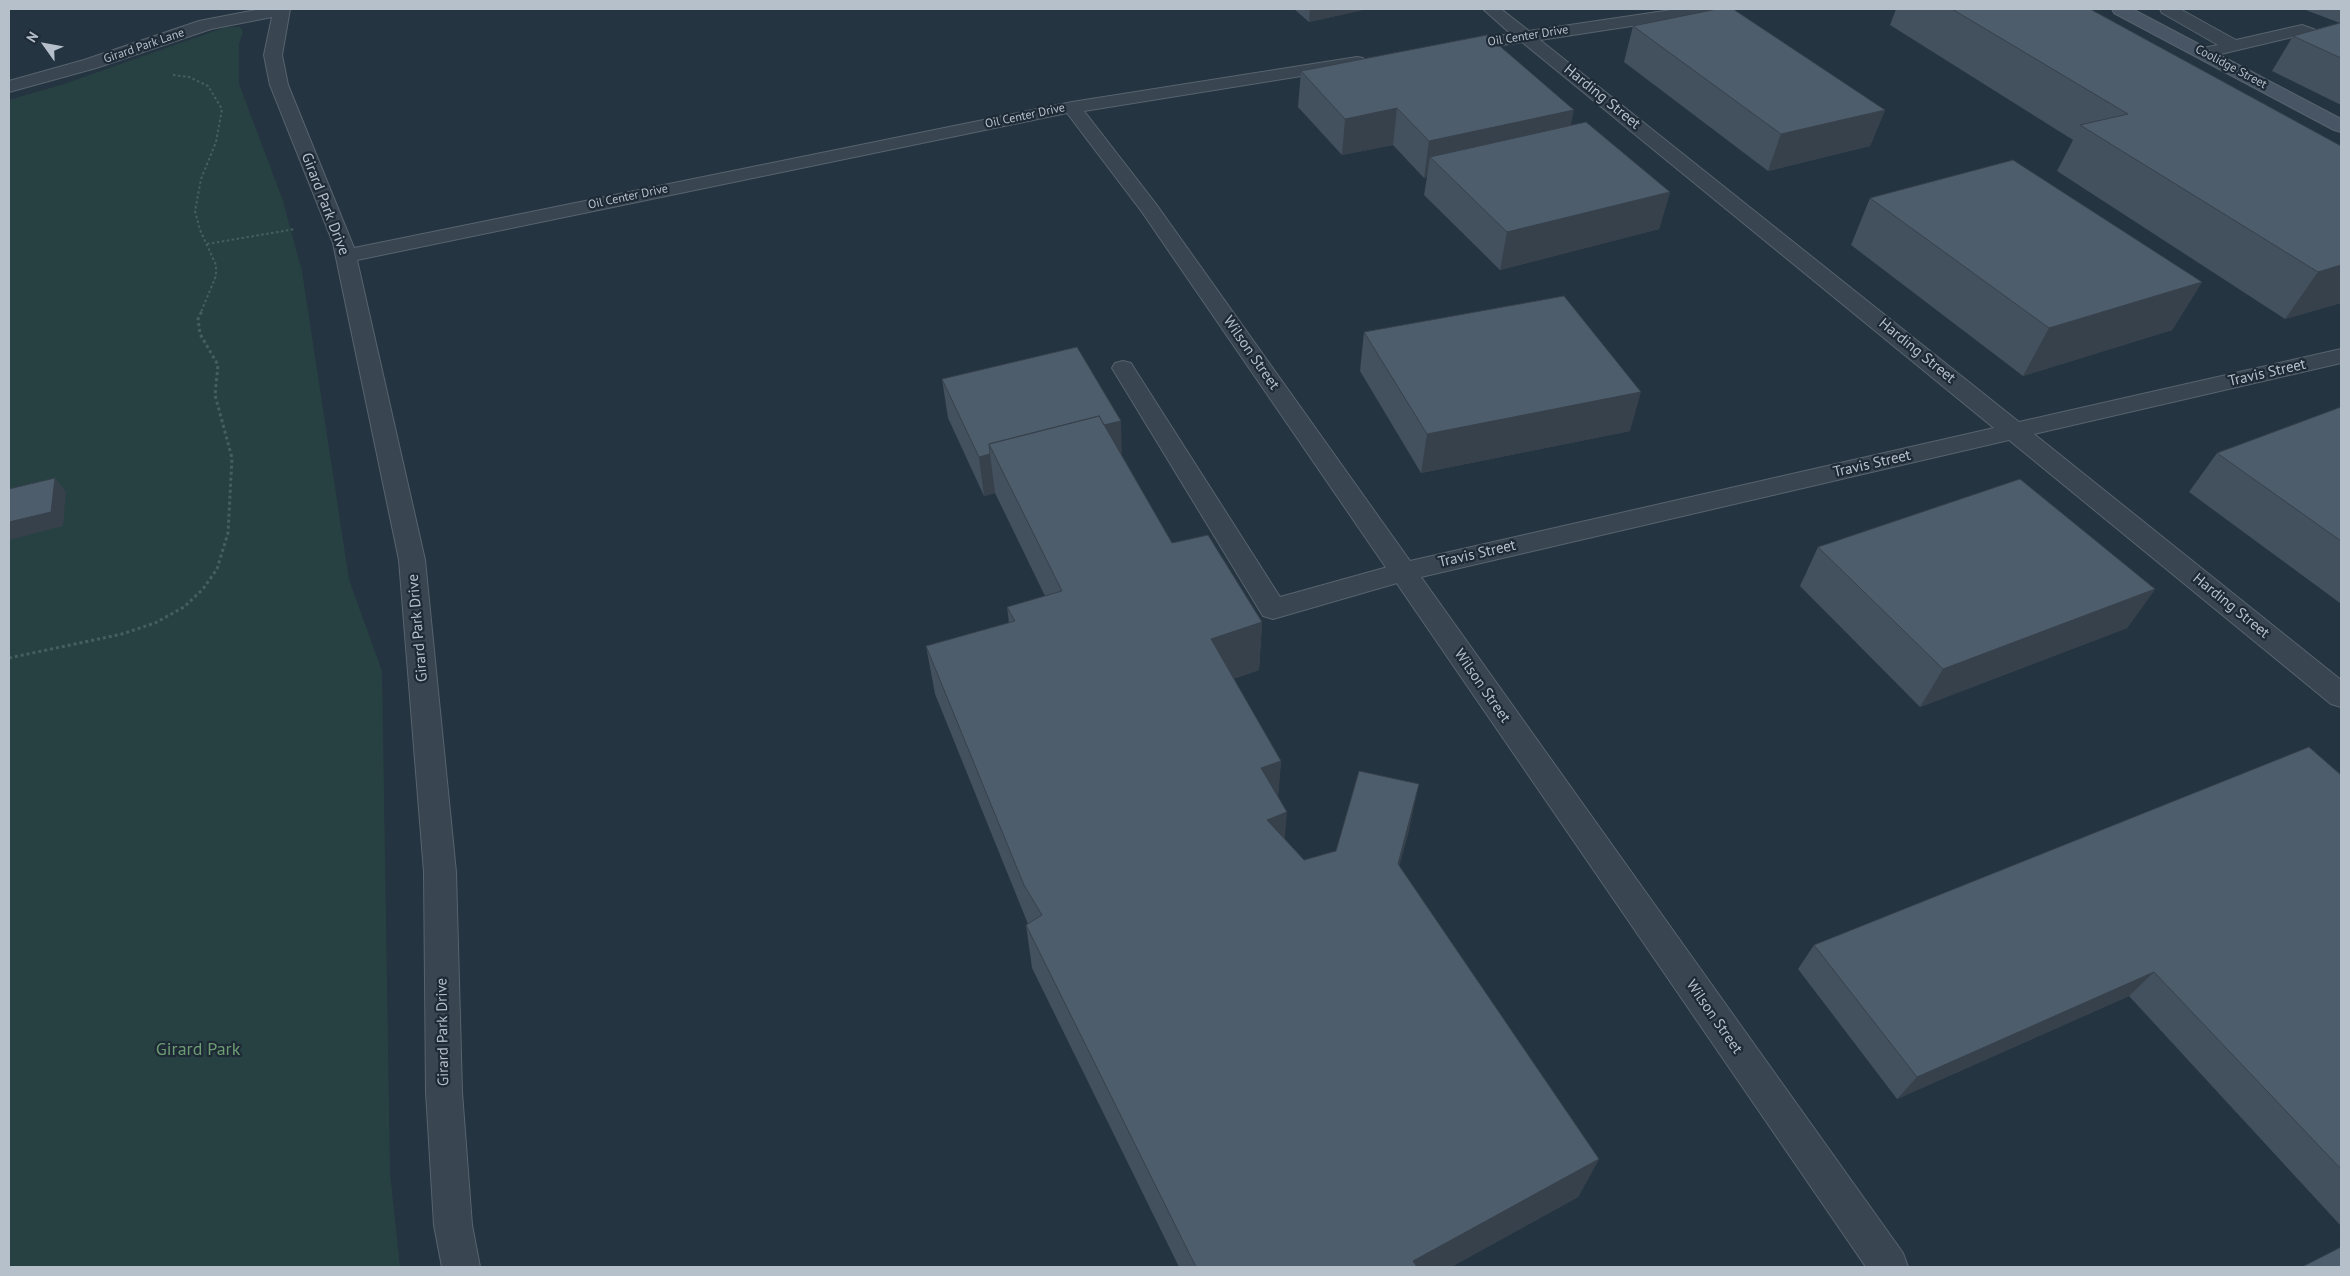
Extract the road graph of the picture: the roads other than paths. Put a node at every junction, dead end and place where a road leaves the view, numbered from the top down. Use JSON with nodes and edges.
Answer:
{"nodes":[{"id":1,"x":1491,"y":9,"type":"edge"},
{"id":2,"x":1710,"y":9,"type":"edge"},
{"id":3,"x":2120,"y":9,"type":"edge"},
{"id":4,"x":2168,"y":9,"type":"edge"},
{"id":5,"x":281,"y":10,"type":"edge"},
{"id":6,"x":1527,"y":36,"type":"junction"},
{"id":7,"x":2341,"y":45,"type":"edge"},
{"id":8,"x":2233,"y":46,"type":"junction"},
{"id":9,"x":1438,"y":49,"type":"edge"},
{"id":10,"x":2204,"y":53,"type":"junction"},
{"id":11,"x":1379,"y":58,"type":"edge"},
{"id":12,"x":9,"y":87,"type":"edge"},
{"id":13,"x":1072,"y":107,"type":"junction"},
{"id":14,"x":2341,"y":126,"type":"edge"},
{"id":15,"x":346,"y":256,"type":"junction"},
{"id":16,"x":2341,"y":356,"type":"edge"},
{"id":17,"x":1122,"y":368,"type":"dead end"},
{"id":18,"x":2015,"y":430,"type":"junction"},
{"id":19,"x":1402,"y":572,"type":"junction"},
{"id":20,"x":2341,"y":696,"type":"edge"},
{"id":21,"x":461,"y":1267,"type":"edge"},
{"id":22,"x":1889,"y":1267,"type":"edge"}],
"edges":[{"from":1,"to":6,"type":"street","name":"Harding Street"},
{"from":2,"to":6,"type":"street","name":"Oil Center Drive"},
{"from":3,"to":10,"type":"street","name":"Coolidge Street"},
{"from":4,"to":8,"type":"street"},
{"from":5,"to":12,"type":"street","name":"Girard Park Lane"},
{"from":5,"to":15,"type":"street","name":"Girard Park Drive"},
{"from":6,"to":9,"type":"street","name":"Oil Center Drive"},
{"from":6,"to":18,"type":"street","name":"Harding Street"},
{"from":7,"to":8,"type":"street"},
{"from":8,"to":10,"type":"street"},
{"from":10,"to":14,"type":"street","name":"Coolidge Street"},
{"from":11,"to":13,"type":"street","name":"Oil Center Drive"},
{"from":13,"to":15,"type":"street","name":"Oil Center Drive"},
{"from":13,"to":19,"type":"street","name":"Wilson Street"},
{"from":15,"to":21,"type":"street","name":"Girard Park Drive"},
{"from":16,"to":18,"type":"street","name":"Travis Street"},
{"from":17,"to":19,"type":"street","name":"Travis Street"},
{"from":18,"to":19,"type":"street","name":"Travis Street"},
{"from":18,"to":20,"type":"street","name":"Harding Street"},
{"from":19,"to":22,"type":"street","name":"Wilson Street"}]}
